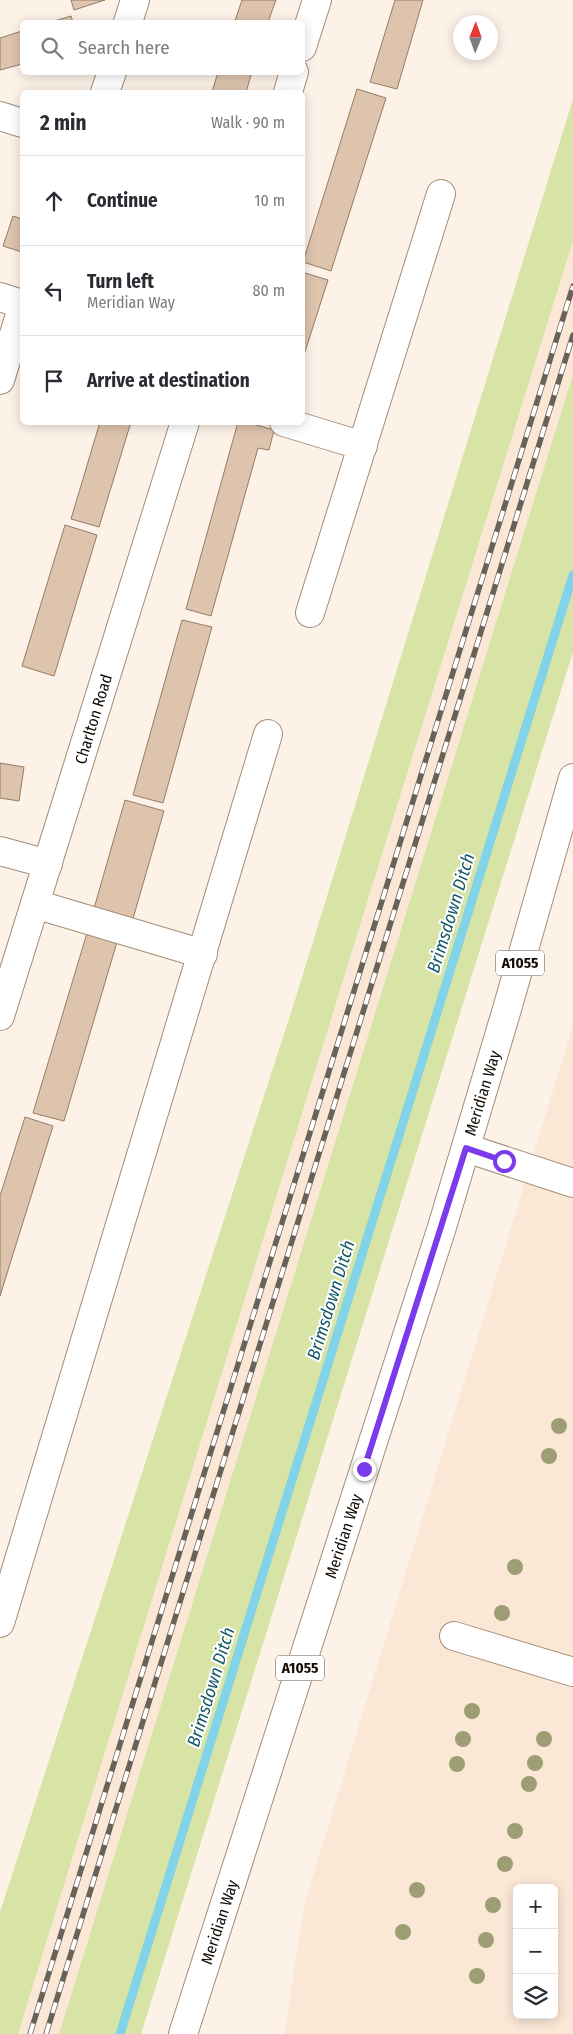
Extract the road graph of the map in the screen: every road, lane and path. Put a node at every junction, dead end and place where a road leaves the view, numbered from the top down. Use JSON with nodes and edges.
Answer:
{"nodes":[{"id":1,"x":135,"y":0,"type":"edge"},
{"id":2,"x":317,"y":0,"type":"edge"},
{"id":3,"x":129,"y":20,"type":"edge"},
{"id":4,"x":305,"y":38,"type":"edge"},
{"id":5,"x":111,"y":75,"type":"edge"},
{"id":6,"x":293,"y":75,"type":"edge"},
{"id":7,"x":106,"y":90,"type":"edge"},
{"id":8,"x":289,"y":90,"type":"edge"},
{"id":9,"x":0,"y":116,"type":"edge"},
{"id":10,"x":20,"y":122,"type":"edge"},
{"id":11,"x":442,"y":194,"type":"dead end"},
{"id":12,"x":0,"y":297,"type":"edge"},
{"id":13,"x":20,"y":305,"type":"edge"},
{"id":14,"x":20,"y":313,"type":"edge"},
{"id":15,"x":0,"y":380,"type":"edge"},
{"id":16,"x":184,"y":425,"type":"edge"},
{"id":17,"x":294,"y":425,"type":"edge"},
{"id":18,"x":363,"y":446,"type":"junction"},
{"id":19,"x":310,"y":613,"type":"dead end"},
{"id":20,"x":268,"y":734,"type":"dead end"},
{"id":21,"x":573,"y":778,"type":"edge"},
{"id":22,"x":0,"y":851,"type":"edge"},
{"id":23,"x":48,"y":864,"type":"junction"},
{"id":24,"x":35,"y":904,"type":"junction"},
{"id":25,"x":203,"y":954,"type":"junction"},
{"id":26,"x":0,"y":1016,"type":"edge"},
{"id":27,"x":466,"y":1148,"type":"junction"},
{"id":28,"x":573,"y":1183,"type":"edge"},
{"id":29,"x":0,"y":1623,"type":"edge"},
{"id":30,"x":454,"y":1636,"type":"dead end"},
{"id":31,"x":573,"y":1672,"type":"edge"},
{"id":32,"x":183,"y":2034,"type":"edge"}],
"edges":[{"from":1,"to":3,"type":"main road"},
{"from":2,"to":4,"type":"main road"},
{"from":5,"to":7,"type":"main road"},
{"from":6,"to":8,"type":"main road"},
{"from":9,"to":10,"type":"main road"},
{"from":11,"to":18,"type":"main road"},
{"from":12,"to":13,"type":"main road"},
{"from":14,"to":15,"type":"main road"},
{"from":16,"to":23,"type":"main road","name":"Charlton Road"},
{"from":17,"to":18,"type":"main road"},
{"from":18,"to":19,"type":"main road"},
{"from":20,"to":25,"type":"main road"},
{"from":21,"to":27,"type":"main road","name":"Meridian Way","number":"A1055"},
{"from":22,"to":23,"type":"main road"},
{"from":23,"to":24,"type":"main road","name":"Charlton Road"},
{"from":24,"to":25,"type":"main road"},
{"from":24,"to":26,"type":"main road","name":"Charlton Road"},
{"from":25,"to":29,"type":"main road"},
{"from":27,"to":28,"type":"main road"},
{"from":27,"to":32,"type":"main road","name":"Meridian Way","number":"A1055"},
{"from":30,"to":31,"type":"main road"}]}
